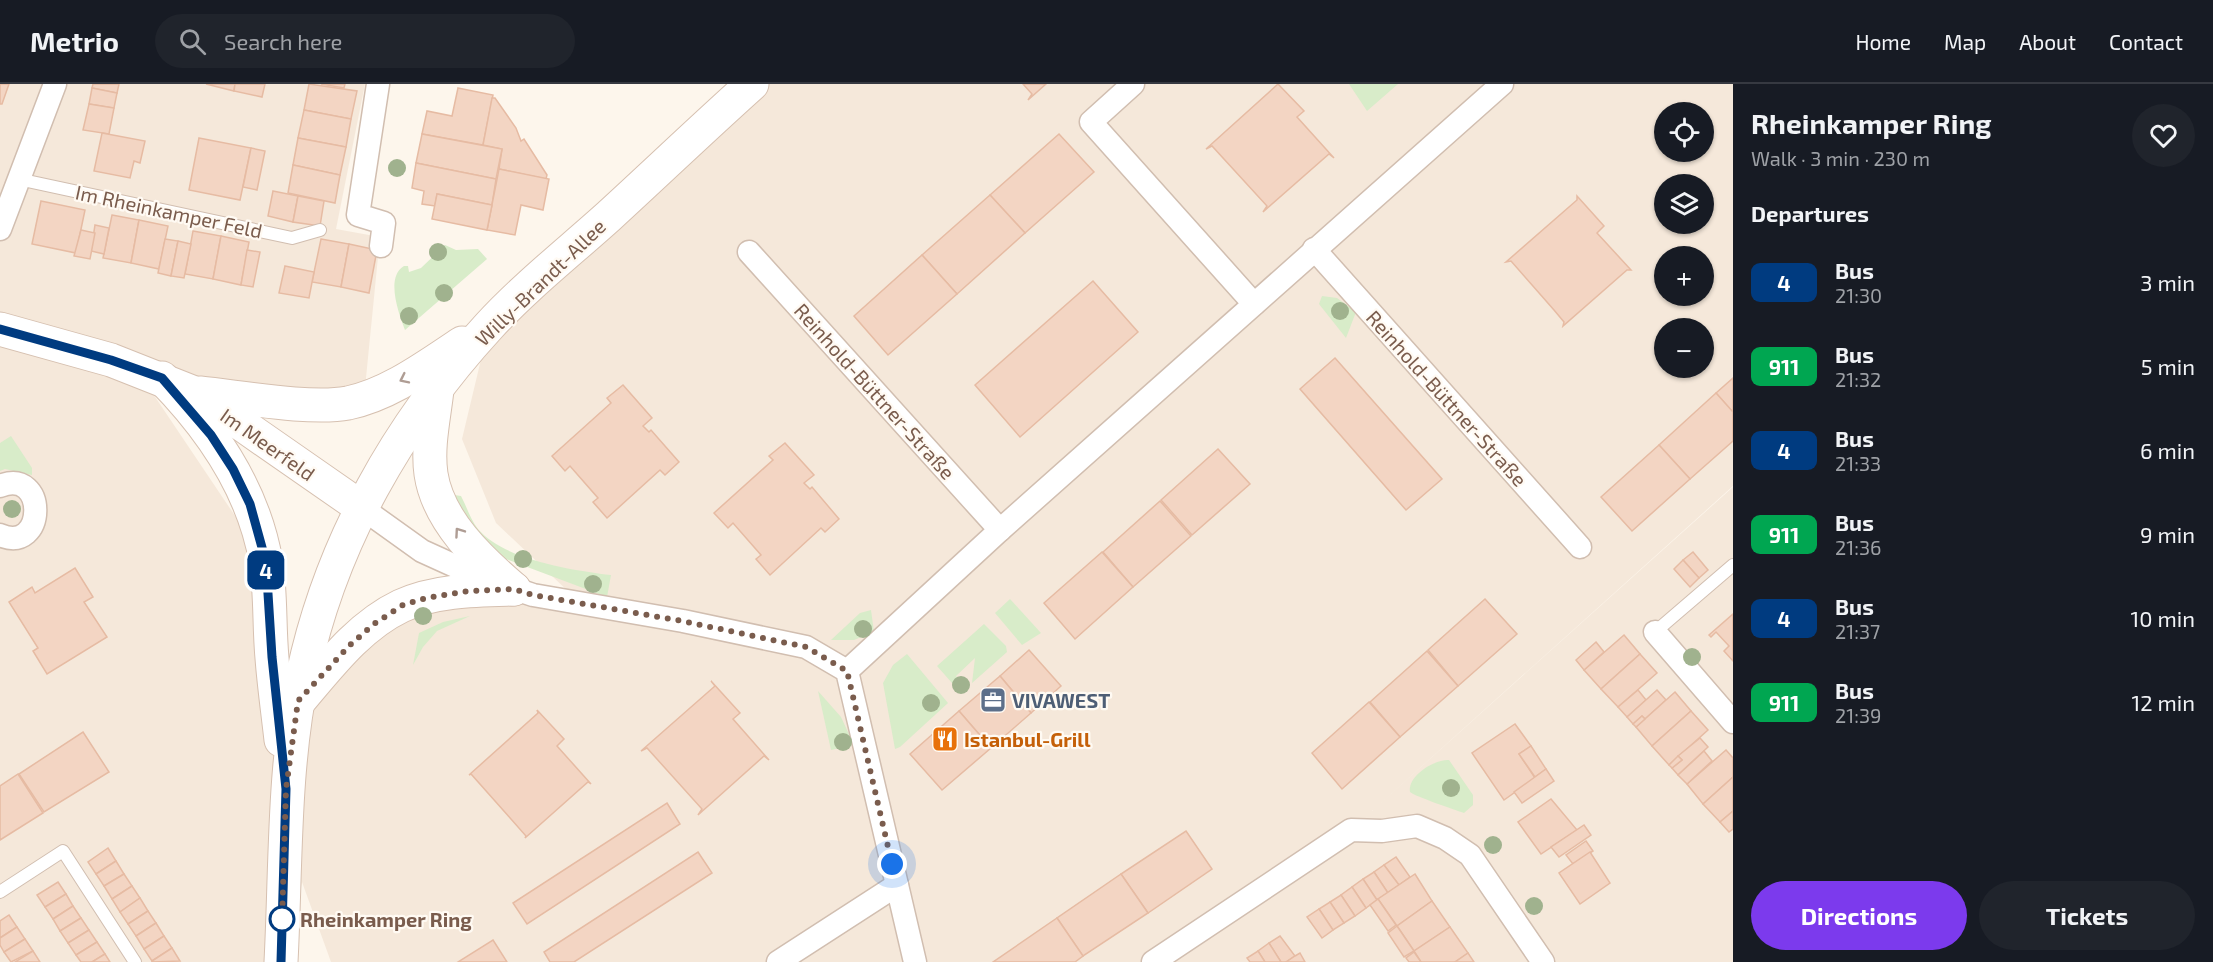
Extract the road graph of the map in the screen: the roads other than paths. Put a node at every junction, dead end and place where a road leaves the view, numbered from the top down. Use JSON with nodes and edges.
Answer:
{"nodes":[{"id":1,"x":55,"y":84,"type":"edge"},
{"id":2,"x":378,"y":84,"type":"edge"},
{"id":3,"x":752,"y":84,"type":"edge"},
{"id":4,"x":1133,"y":84,"type":"edge"},
{"id":5,"x":1502,"y":84,"type":"edge"},
{"id":6,"x":18,"y":179,"type":"junction"},
{"id":7,"x":0,"y":229,"type":"edge"},
{"id":8,"x":320,"y":230,"type":"dead end"},
{"id":9,"x":381,"y":246,"type":"dead end"},
{"id":10,"x":1314,"y":249,"type":"junction"},
{"id":11,"x":749,"y":252,"type":"dead end"},
{"id":12,"x":1254,"y":304,"type":"junction"},
{"id":13,"x":489,"y":326,"type":"junction"},
{"id":14,"x":0,"y":329,"type":"edge"},
{"id":15,"x":162,"y":378,"type":"junction"},
{"id":16,"x":437,"y":389,"type":"junction"},
{"id":17,"x":192,"y":392,"type":"junction"},
{"id":18,"x":0,"y":486,"type":"edge"},
{"id":19,"x":362,"y":508,"type":"junction"},
{"id":20,"x":1000,"y":530,"type":"junction"},
{"id":21,"x":0,"y":535,"type":"edge"},
{"id":22,"x":1580,"y":547,"type":"dead end"},
{"id":23,"x":1733,"y":564,"type":"edge"},
{"id":24,"x":514,"y":589,"type":"junction"},
{"id":25,"x":1655,"y":632,"type":"joint"},
{"id":26,"x":847,"y":671,"type":"junction"},
{"id":27,"x":298,"y":701,"type":"junction"},
{"id":28,"x":1733,"y":722,"type":"edge"},
{"id":29,"x":286,"y":789,"type":"junction"},
{"id":30,"x":897,"y":885,"type":"junction"},
{"id":31,"x":0,"y":892,"type":"edge"},
{"id":32,"x":135,"y":962,"type":"edge"},
{"id":33,"x":281,"y":962,"type":"edge"},
{"id":34,"x":778,"y":962,"type":"edge"},
{"id":35,"x":915,"y":962,"type":"edge"},
{"id":36,"x":1153,"y":962,"type":"edge"},
{"id":37,"x":1543,"y":962,"type":"edge"}],
"edges":[{"from":1,"to":6,"type":"street"},
{"from":2,"to":9,"type":"street"},
{"from":3,"to":13,"type":"street","name":"Willy-Brandt-Allee"},
{"from":4,"to":12,"type":"street"},
{"from":5,"to":10,"type":"street"},
{"from":6,"to":7,"type":"street"},
{"from":6,"to":8,"type":"lane","name":"Im Rheinkamper Feld"},
{"from":10,"to":12,"type":"street"},
{"from":10,"to":22,"type":"street","name":"Reinhold-Büttner-Straße"},
{"from":11,"to":20,"type":"street","name":"Reinhold-Büttner-Straße"},
{"from":12,"to":20,"type":"street"},
{"from":13,"to":16,"type":"street","name":"Willy-Brandt-Allee"},
{"from":13,"to":17,"type":"street","one_way":true},
{"from":14,"to":15,"type":"street","name":"Im Meerfeld"},
{"from":15,"to":17,"type":"street","name":"Im Meerfeld"},
{"from":15,"to":29,"type":"street"},
{"from":16,"to":19,"type":"street","name":"Willy-Brandt-Allee"},
{"from":24,"to":16,"type":"street","one_way":true},
{"from":17,"to":19,"type":"street","name":"Im Meerfeld"},
{"from":18,"to":21,"type":"street"},
{"from":19,"to":24,"type":"street"},
{"from":19,"to":27,"type":"street","name":"Willy-Brandt-Allee"},
{"from":20,"to":26,"type":"street"},
{"from":23,"to":25,"type":"lane"},
{"from":24,"to":26,"type":"street"},
{"from":24,"to":27,"type":"street"},
{"from":25,"to":28,"type":"street"},
{"from":26,"to":30,"type":"street"},
{"from":27,"to":29,"type":"street","name":"Willy-Brandt-Allee"},
{"from":29,"to":33,"type":"street"},
{"from":30,"to":34,"type":"street"},
{"from":30,"to":35,"type":"street"},
{"from":31,"to":32,"type":"lane"},
{"from":36,"to":37,"type":"street"}]}
